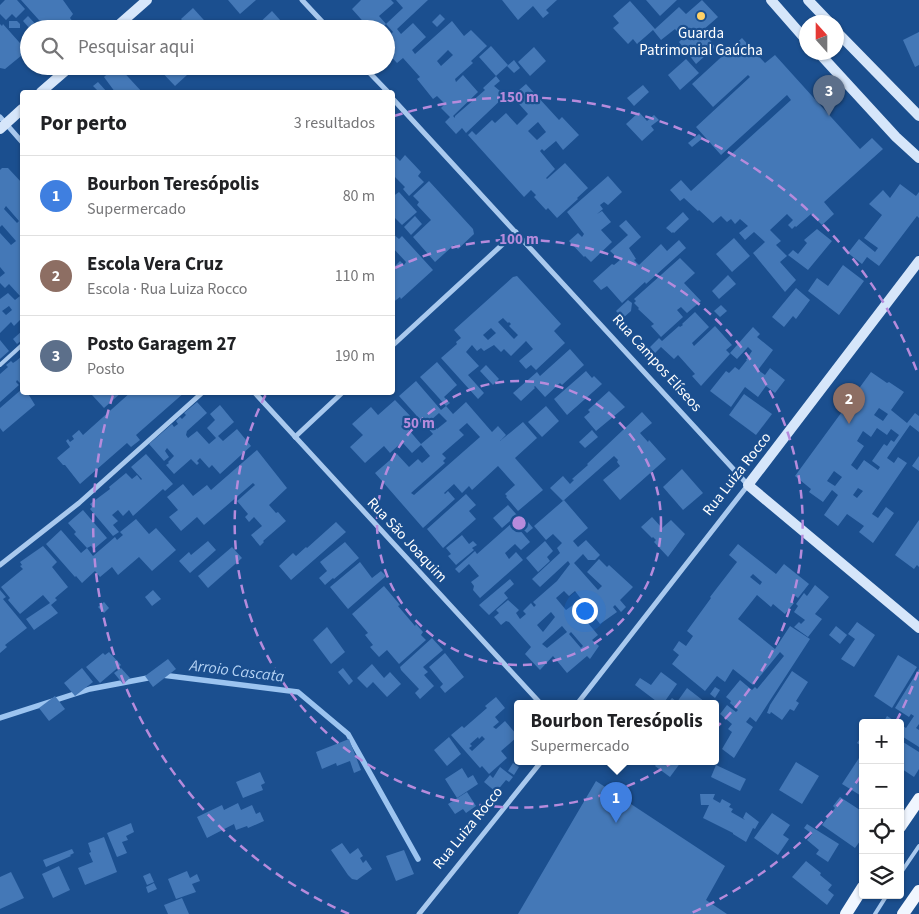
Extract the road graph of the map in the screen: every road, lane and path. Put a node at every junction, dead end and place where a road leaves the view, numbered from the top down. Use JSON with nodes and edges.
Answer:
{"nodes":[{"id":1,"x":147,"y":0,"type":"edge"},
{"id":2,"x":302,"y":0,"type":"edge"},
{"id":3,"x":771,"y":0,"type":"edge"},
{"id":4,"x":808,"y":0,"type":"edge"},
{"id":5,"x":822,"y":15,"type":"edge"},
{"id":6,"x":124,"y":20,"type":"edge"},
{"id":7,"x":321,"y":20,"type":"edge"},
{"id":8,"x":799,"y":32,"type":"edge"},
{"id":9,"x":844,"y":39,"type":"edge"},
{"id":10,"x":825,"y":60,"type":"edge"},
{"id":11,"x":61,"y":75,"type":"edge"},
{"id":12,"x":372,"y":75,"type":"edge"},
{"id":13,"x":43,"y":90,"type":"edge"},
{"id":14,"x":386,"y":90,"type":"edge"},
{"id":15,"x":395,"y":101,"type":"edge"},
{"id":16,"x":20,"y":110,"type":"edge"},
{"id":17,"x":919,"y":116,"type":"edge"},
{"id":18,"x":2,"y":123,"type":"edge"},
{"id":19,"x":20,"y":140,"type":"edge"},
{"id":20,"x":919,"y":158,"type":"edge"},
{"id":21,"x":516,"y":232,"type":"junction"},
{"id":22,"x":919,"y":261,"type":"edge"},
{"id":23,"x":395,"y":343,"type":"edge"},
{"id":24,"x":20,"y":347,"type":"edge"},
{"id":25,"x":0,"y":365,"type":"edge"},
{"id":26,"x":200,"y":395,"type":"edge"},
{"id":27,"x":257,"y":395,"type":"edge"},
{"id":28,"x":339,"y":395,"type":"edge"},
{"id":29,"x":295,"y":437,"type":"junction"},
{"id":30,"x":748,"y":485,"type":"junction"},
{"id":31,"x":0,"y":565,"type":"edge"},
{"id":32,"x":919,"y":628,"type":"edge"},
{"id":33,"x":537,"y":700,"type":"edge"},
{"id":34,"x":580,"y":700,"type":"edge"},
{"id":35,"x":538,"y":765,"type":"edge"},
{"id":36,"x":919,"y":798,"type":"edge"},
{"id":37,"x":904,"y":821,"type":"edge"},
{"id":38,"x":919,"y":846,"type":"edge"},
{"id":39,"x":904,"y":868,"type":"edge"},
{"id":40,"x":919,"y":891,"type":"edge"},
{"id":41,"x":859,"y":893,"type":"edge"},
{"id":42,"x":884,"y":899,"type":"edge"},
{"id":43,"x":419,"y":914,"type":"edge"},
{"id":44,"x":846,"y":914,"type":"edge"},
{"id":45,"x":875,"y":914,"type":"edge"},
{"id":46,"x":903,"y":914,"type":"edge"}],
"edges":[{"from":1,"to":6,"type":"street"},
{"from":2,"to":7,"type":"street"},
{"from":3,"to":8,"type":"street"},
{"from":4,"to":5,"type":"street"},
{"from":9,"to":17,"type":"street"},
{"from":10,"to":20,"type":"street"},
{"from":11,"to":13,"type":"street"},
{"from":12,"to":14,"type":"street"},
{"from":15,"to":21,"type":"street","name":"Rua Campos Elíseos"},
{"from":16,"to":18,"type":"street"},
{"from":18,"to":19,"type":"street"},
{"from":21,"to":23,"type":"street"},
{"from":21,"to":30,"type":"street","name":"Rua Campos Elíseos"},
{"from":22,"to":30,"type":"street","name":"Rua Luiza Rocco"},
{"from":24,"to":25,"type":"lane"},
{"from":26,"to":31,"type":"street"},
{"from":27,"to":29,"type":"street","name":"Rua São Joaquim"},
{"from":28,"to":29,"type":"street"},
{"from":29,"to":33,"type":"street","name":"Rua São Joaquim"},
{"from":30,"to":32,"type":"street","name":"Rua Campos Elíseos"},
{"from":30,"to":34,"type":"street","name":"Rua Luiza Rocco"},
{"from":35,"to":43,"type":"street","name":"Rua Luiza Rocco"},
{"from":36,"to":37,"type":"main road"},
{"from":38,"to":39,"type":"lane"},
{"from":40,"to":46,"type":"main road"},
{"from":41,"to":44,"type":"main road"},
{"from":42,"to":45,"type":"lane"}]}
